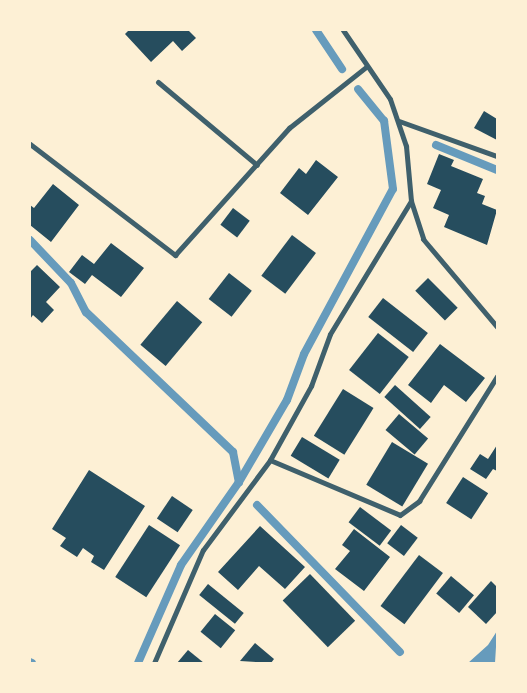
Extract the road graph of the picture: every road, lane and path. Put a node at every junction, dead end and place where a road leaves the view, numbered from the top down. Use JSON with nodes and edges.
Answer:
{"nodes":[{"id":1,"x":343,"y":30,"type":"edge"},
{"id":2,"x":366,"y":67,"type":"junction"},
{"id":3,"x":158,"y":82,"type":"dead end"},
{"id":4,"x":399,"y":121,"type":"junction"},
{"id":5,"x":30,"y":144,"type":"edge"},
{"id":6,"x":497,"y":156,"type":"edge"},
{"id":7,"x":257,"y":165,"type":"junction"},
{"id":8,"x":411,"y":201,"type":"junction"},
{"id":9,"x":497,"y":327,"type":"edge"},
{"id":10,"x":497,"y":376,"type":"edge"},
{"id":11,"x":270,"y":460,"type":"junction"},
{"id":12,"x":154,"y":663,"type":"edge"}],
"edges":[{"from":1,"to":2,"type":"street"},
{"from":2,"to":4,"type":"street"},
{"from":2,"to":7,"type":"street"},
{"from":3,"to":7,"type":"street"},
{"from":4,"to":6,"type":"street"},
{"from":4,"to":8,"type":"street"},
{"from":5,"to":7,"type":"street"},
{"from":8,"to":9,"type":"street"},
{"from":8,"to":11,"type":"street"},
{"from":10,"to":11,"type":"street"},
{"from":11,"to":12,"type":"street"}]}
